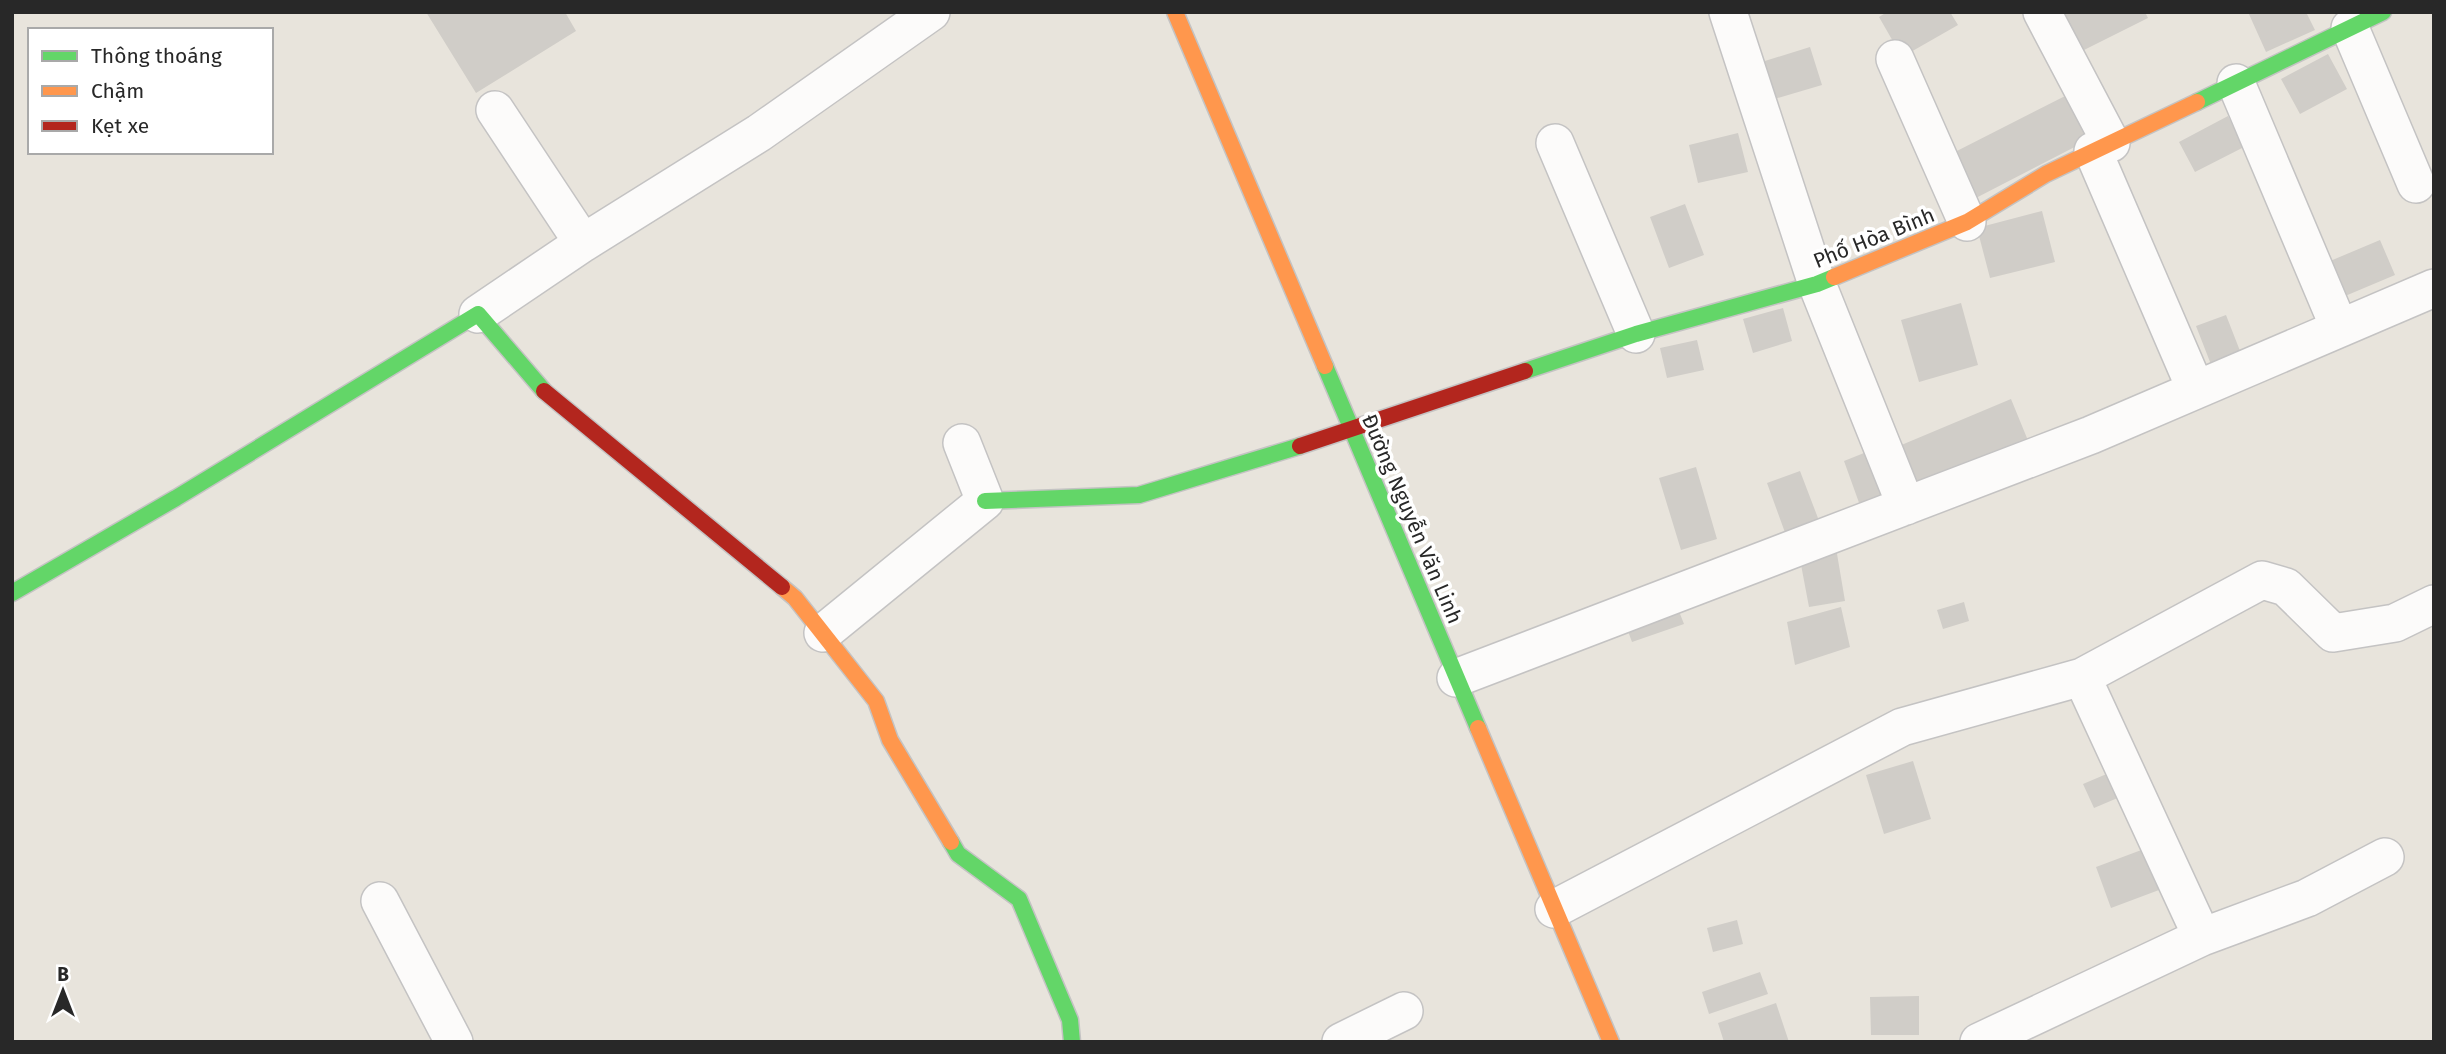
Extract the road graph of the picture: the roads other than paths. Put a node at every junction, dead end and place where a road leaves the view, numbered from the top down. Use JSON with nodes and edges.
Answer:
{"nodes":[{"id":1,"x":931,"y":12,"type":"edge"},
{"id":2,"x":1175,"y":12,"type":"edge"},
{"id":3,"x":1728,"y":12,"type":"edge"},
{"id":4,"x":2042,"y":12,"type":"edge"},
{"id":5,"x":2383,"y":12,"type":"edge"},
{"id":6,"x":2350,"y":29,"type":"junction"},
{"id":7,"x":1895,"y":59,"type":"dead end"},
{"id":8,"x":2236,"y":83,"type":"junction"},
{"id":9,"x":495,"y":110,"type":"dead end"},
{"id":10,"x":1555,"y":143,"type":"dead end"},
{"id":11,"x":2102,"y":147,"type":"junction"},
{"id":12,"x":2416,"y":184,"type":"dead end"},
{"id":13,"x":1967,"y":222,"type":"junction"},
{"id":14,"x":583,"y":243,"type":"junction"},
{"id":15,"x":1817,"y":284,"type":"junction"},
{"id":16,"x":2434,"y":288,"type":"edge"},
{"id":17,"x":478,"y":314,"type":"junction"},
{"id":18,"x":2339,"y":327,"type":"junction"},
{"id":19,"x":1636,"y":334,"type":"junction"},
{"id":20,"x":2196,"y":390,"type":"junction"},
{"id":21,"x":1352,"y":430,"type":"junction"},
{"id":22,"x":962,"y":443,"type":"dead end"},
{"id":23,"x":985,"y":502,"type":"junction"},
{"id":24,"x":1906,"y":506,"type":"junction"},
{"id":25,"x":12,"y":593,"type":"edge"},
{"id":26,"x":2434,"y":604,"type":"edge"},
{"id":27,"x":823,"y":633,"type":"junction"},
{"id":28,"x":2082,"y":677,"type":"junction"},
{"id":29,"x":1456,"y":678,"type":"junction"},
{"id":30,"x":2385,"y":857,"type":"dead end"},
{"id":31,"x":380,"y":901,"type":"dead end"},
{"id":32,"x":1554,"y":909,"type":"junction"},
{"id":33,"x":2202,"y":937,"type":"junction"},
{"id":34,"x":1404,"y":1011,"type":"dead end"},
{"id":35,"x":1994,"y":1038,"type":"edge"},
{"id":36,"x":454,"y":1042,"type":"edge"},
{"id":37,"x":1072,"y":1042,"type":"edge"},
{"id":38,"x":1340,"y":1042,"type":"edge"},
{"id":39,"x":1611,"y":1042,"type":"edge"}],
"edges":[{"from":1,"to":14,"type":"street"},
{"from":2,"to":21,"type":"street","name":"Đường Nguyễn Văn Linh"},
{"from":3,"to":15,"type":"street"},
{"from":4,"to":11,"type":"street"},
{"from":5,"to":6,"type":"street","name":"Phố Hòa Bình"},
{"from":6,"to":8,"type":"street","name":"Phố Hòa Bình"},
{"from":6,"to":12,"type":"street"},
{"from":7,"to":13,"type":"street"},
{"from":8,"to":11,"type":"street","name":"Phố Hòa Bình"},
{"from":8,"to":18,"type":"street"},
{"from":9,"to":14,"type":"street"},
{"from":10,"to":19,"type":"street"},
{"from":11,"to":13,"type":"street","name":"Phố Hòa Bình"},
{"from":11,"to":20,"type":"street"},
{"from":13,"to":15,"type":"street","name":"Phố Hòa Bình"},
{"from":14,"to":17,"type":"street"},
{"from":15,"to":19,"type":"street","name":"Phố Hòa Bình"},
{"from":15,"to":24,"type":"street"},
{"from":16,"to":18,"type":"street"},
{"from":17,"to":25,"type":"street"},
{"from":17,"to":27,"type":"street"},
{"from":18,"to":20,"type":"street"},
{"from":19,"to":21,"type":"street","name":"Phố Hòa Bình"},
{"from":20,"to":24,"type":"street"},
{"from":21,"to":23,"type":"street","name":"Phố Hòa Bình"},
{"from":21,"to":29,"type":"street","name":"Đường Nguyễn Văn Linh"},
{"from":22,"to":23,"type":"street"},
{"from":23,"to":27,"type":"street"},
{"from":24,"to":29,"type":"street"},
{"from":26,"to":28,"type":"street"},
{"from":27,"to":37,"type":"street"},
{"from":28,"to":32,"type":"street"},
{"from":28,"to":33,"type":"street"},
{"from":29,"to":32,"type":"street","name":"Đường Nguyễn Văn Linh"},
{"from":30,"to":33,"type":"street"},
{"from":31,"to":36,"type":"street"},
{"from":32,"to":39,"type":"street","name":"Đường Nguyễn Văn Linh"},
{"from":33,"to":35,"type":"street"},
{"from":34,"to":38,"type":"street"}]}
